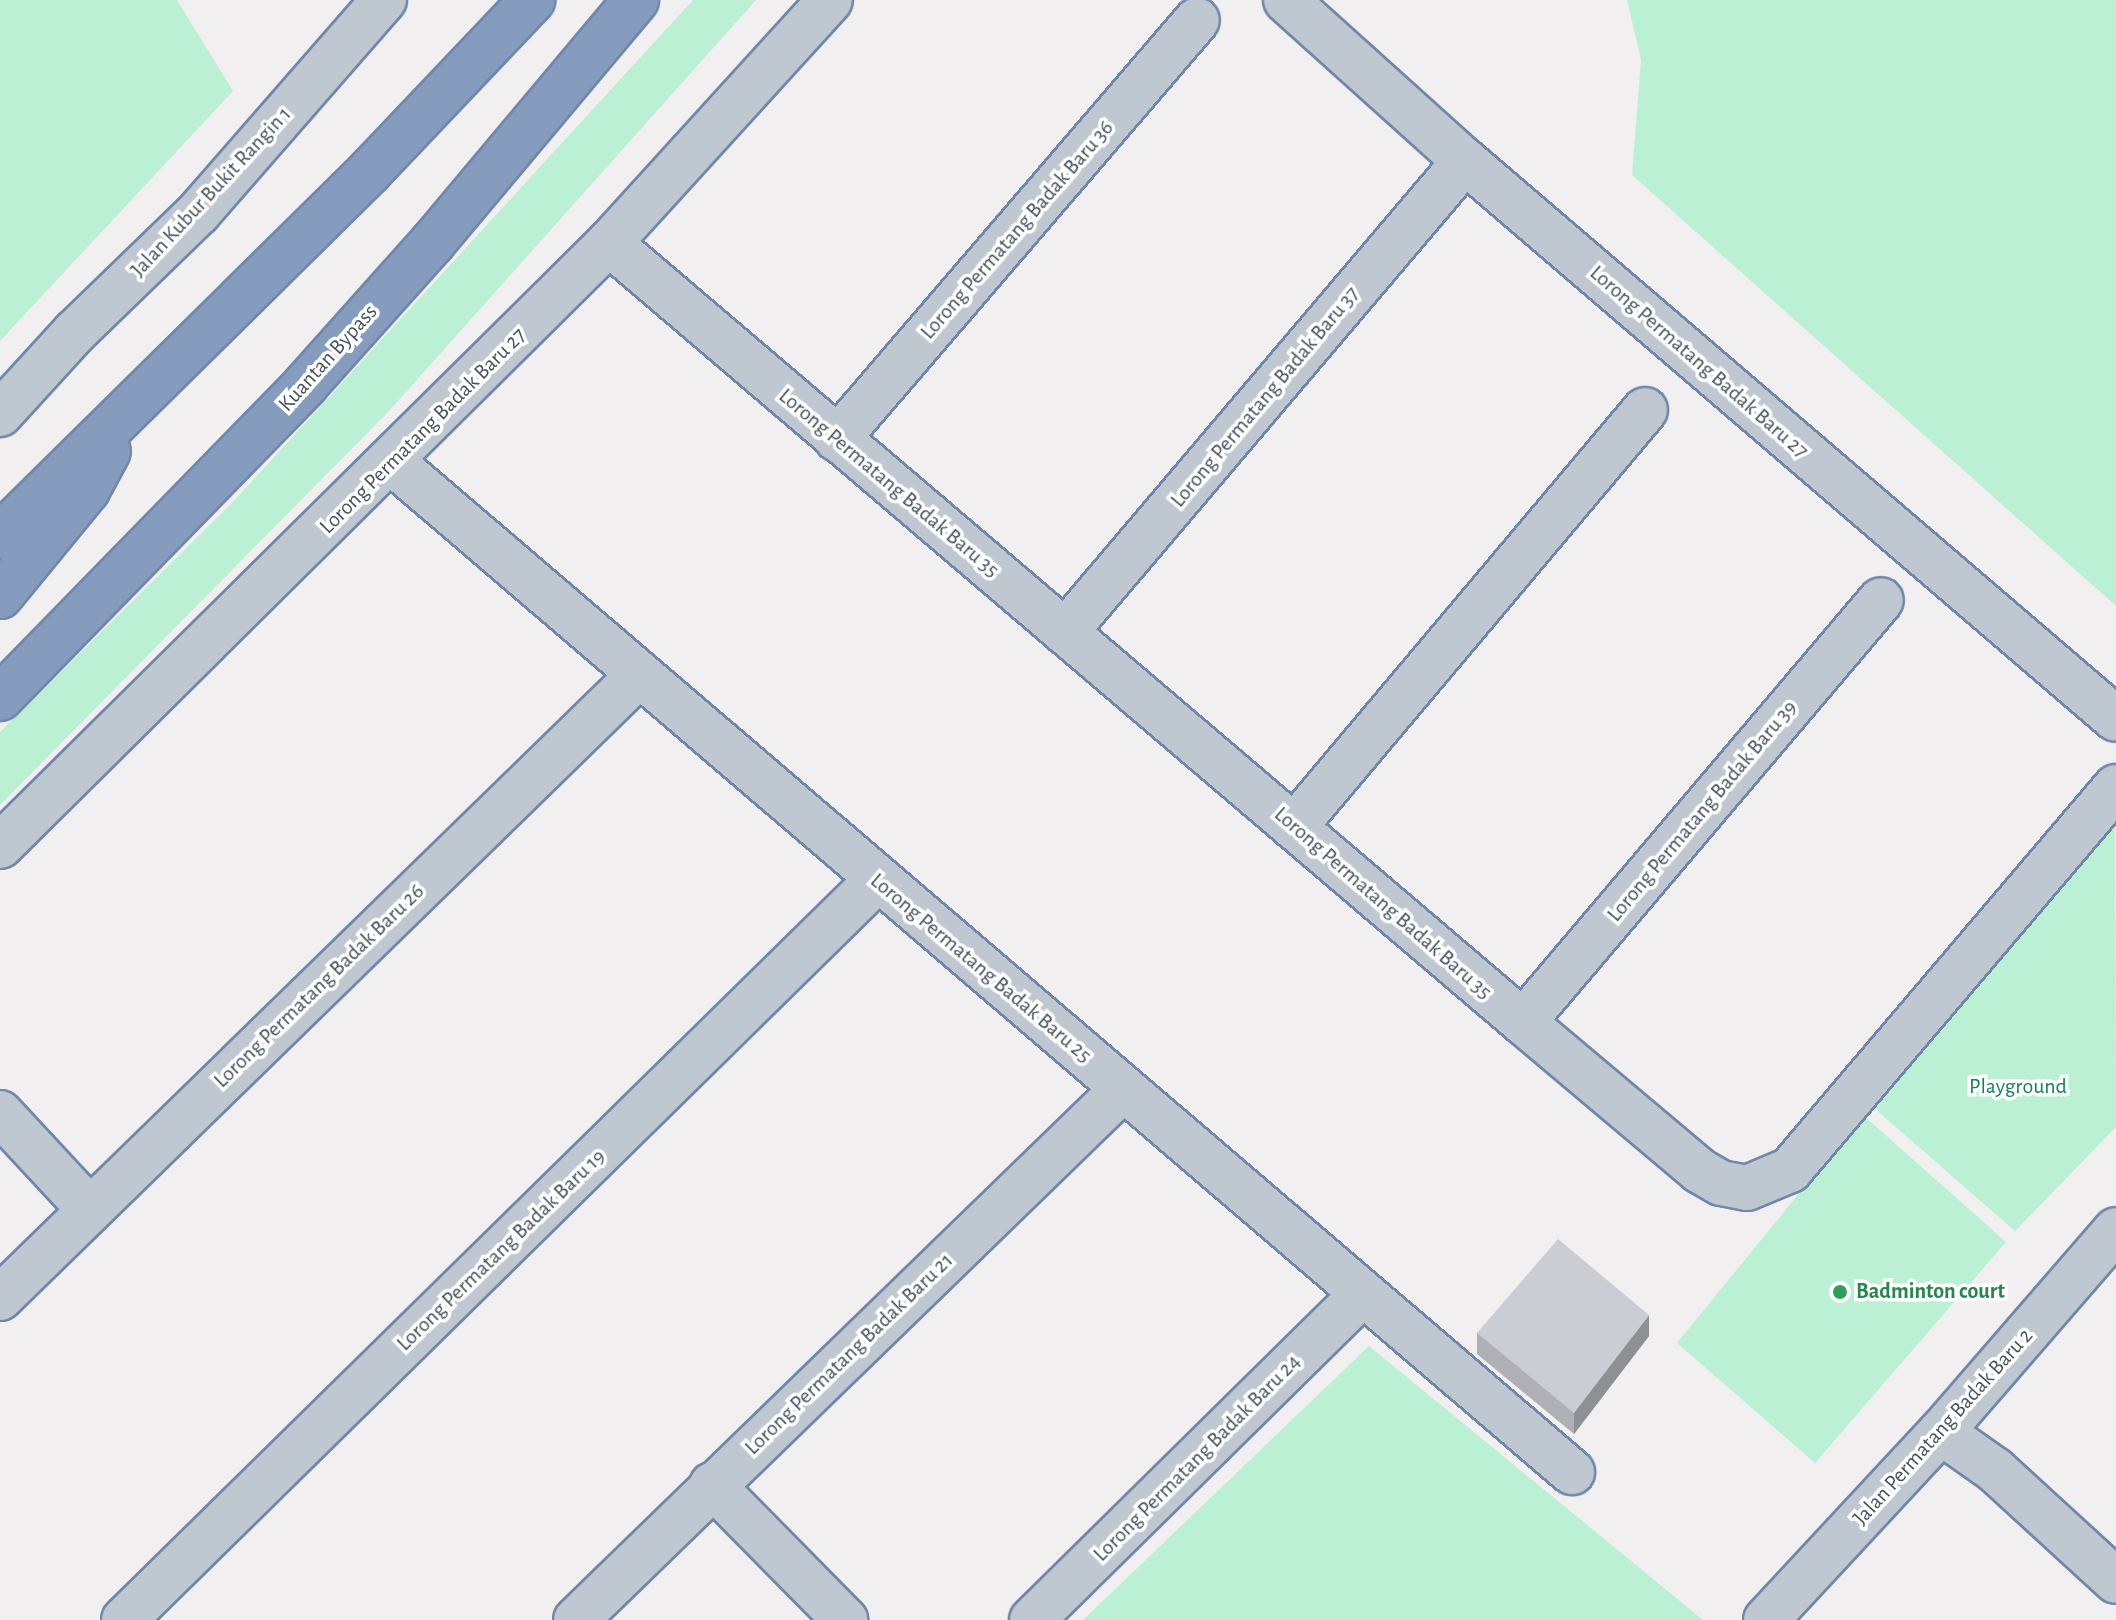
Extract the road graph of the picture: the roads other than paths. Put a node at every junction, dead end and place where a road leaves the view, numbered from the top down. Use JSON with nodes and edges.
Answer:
{"nodes":[{"id":1,"x":384,"y":0,"type":"edge"},
{"id":2,"x":532,"y":0,"type":"edge"},
{"id":3,"x":636,"y":0,"type":"edge"},
{"id":4,"x":830,"y":0,"type":"edge"},
{"id":5,"x":1286,"y":0,"type":"edge"},
{"id":6,"x":1197,"y":20,"type":"dead end"},
{"id":7,"x":1465,"y":161,"type":"junction"},
{"id":8,"x":609,"y":243,"type":"junction"},
{"id":9,"x":1645,"y":410,"type":"dead end"},
{"id":10,"x":129,"y":411,"type":"junction"},
{"id":11,"x":0,"y":414,"type":"edge"},
{"id":12,"x":837,"y":439,"type":"junction"},
{"id":13,"x":393,"y":463,"type":"junction"},
{"id":14,"x":0,"y":536,"type":"edge"},
{"id":15,"x":0,"y":596,"type":"edge"},
{"id":16,"x":1881,"y":600,"type":"dead end"},
{"id":17,"x":1065,"y":632,"type":"junction"},
{"id":18,"x":639,"y":675,"type":"junction"},
{"id":19,"x":0,"y":698,"type":"edge"},
{"id":20,"x":2116,"y":719,"type":"edge"},
{"id":21,"x":2116,"y":787,"type":"edge"},
{"id":22,"x":1294,"y":827,"type":"junction"},
{"id":23,"x":0,"y":846,"type":"edge"},
{"id":24,"x":877,"y":880,"type":"junction"},
{"id":25,"x":1523,"y":1022,"type":"junction"},
{"id":26,"x":1123,"y":1089,"type":"junction"},
{"id":27,"x":0,"y":1113,"type":"edge"},
{"id":28,"x":90,"y":1210,"type":"junction"},
{"id":29,"x":2116,"y":1230,"type":"edge"},
{"id":30,"x":1362,"y":1295,"type":"junction"},
{"id":31,"x":0,"y":1298,"type":"edge"},
{"id":32,"x":1941,"y":1432,"type":"junction"},
{"id":33,"x":1572,"y":1472,"type":"dead end"},
{"id":34,"x":712,"y":1485,"type":"junction"},
{"id":35,"x":2116,"y":1581,"type":"edge"},
{"id":36,"x":124,"y":1620,"type":"edge"},
{"id":37,"x":576,"y":1620,"type":"edge"},
{"id":38,"x":845,"y":1620,"type":"edge"},
{"id":39,"x":1032,"y":1620,"type":"edge"},
{"id":40,"x":1766,"y":1620,"type":"edge"}],
"edges":[{"from":1,"to":11,"type":"street","name":"Jalan Kubur Bukit Rangin 1"},
{"from":2,"to":10,"type":"highway"},
{"from":3,"to":19,"type":"highway","name":"Kuantan Bypass"},
{"from":4,"to":8,"type":"street","name":"Lorong Permatang Badak Baru 27"},
{"from":5,"to":7,"type":"street","name":"Lorong Permatang Badak Baru 27"},
{"from":6,"to":12,"type":"street","name":"Lorong Permatang Badak Baru 36"},
{"from":7,"to":17,"type":"street","name":"Lorong Permatang Badak Baru 37"},
{"from":7,"to":20,"type":"street","name":"Lorong Permatang Badak Baru 27"},
{"from":8,"to":12,"type":"street","name":"Lorong Permatang Badak Baru 35"},
{"from":8,"to":13,"type":"street","name":"Lorong Permatang Badak Baru 27"},
{"from":9,"to":22,"type":"street"},
{"from":10,"to":14,"type":"highway"},
{"from":10,"to":15,"type":"highway"},
{"from":12,"to":17,"type":"street","name":"Lorong Permatang Badak Baru 35"},
{"from":13,"to":18,"type":"street","name":"Lorong Permatang Badak Baru 25"},
{"from":13,"to":23,"type":"street","name":"Lorong Permatang Badak Baru 27"},
{"from":16,"to":25,"type":"street","name":"Lorong Permatang Badak Baru 39"},
{"from":17,"to":22,"type":"street","name":"Lorong Permatang Badak Baru 35"},
{"from":18,"to":24,"type":"street","name":"Lorong Permatang Badak Baru 25"},
{"from":18,"to":28,"type":"street","name":"Lorong Permatang Badak Baru 26"},
{"from":21,"to":25,"type":"street","name":"Lorong Permatang Badak Baru 35"},
{"from":22,"to":25,"type":"street","name":"Lorong Permatang Badak Baru 35"},
{"from":24,"to":26,"type":"street","name":"Lorong Permatang Badak Baru 25"},
{"from":24,"to":36,"type":"street","name":"Lorong Permatang Badak Baru 19"},
{"from":26,"to":30,"type":"street","name":"Lorong Permatang Badak Baru 25"},
{"from":26,"to":34,"type":"street","name":"Lorong Permatang Badak Baru 21"},
{"from":27,"to":28,"type":"street"},
{"from":28,"to":31,"type":"street","name":"Lorong Permatang Badak Baru 26"},
{"from":29,"to":32,"type":"street","name":"Jalan Permatang Badak Baru 2"},
{"from":30,"to":33,"type":"street","name":"Lorong Permatang Badak Baru 25"},
{"from":30,"to":39,"type":"street","name":"Lorong Permatang Badak Baru 24"},
{"from":32,"to":35,"type":"street"},
{"from":32,"to":40,"type":"street","name":"Jalan Permatang Badak Baru 2"},
{"from":34,"to":37,"type":"street","name":"Lorong Permatang Badak Baru 21"},
{"from":34,"to":38,"type":"street"}]}
